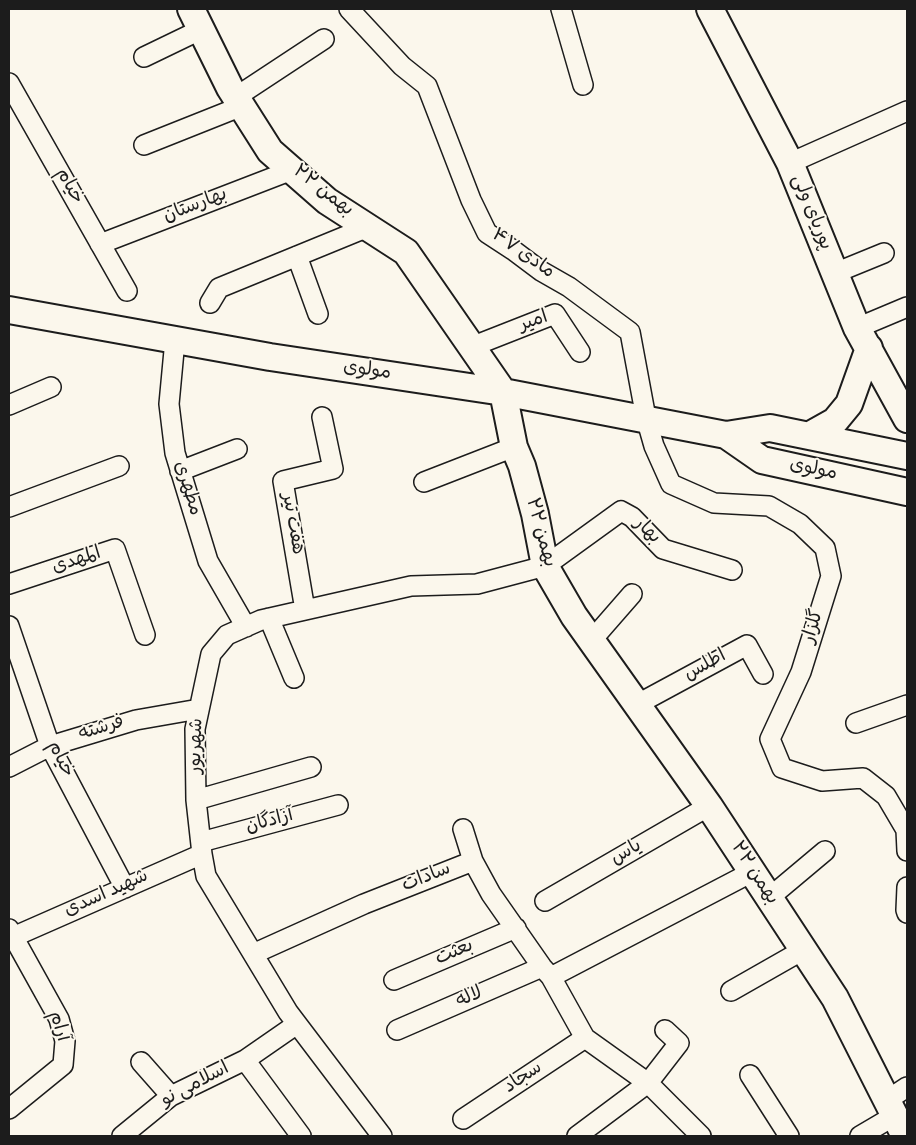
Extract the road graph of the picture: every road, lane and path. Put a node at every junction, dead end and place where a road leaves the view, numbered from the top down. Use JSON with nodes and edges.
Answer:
{"nodes":[{"id":1,"x":349,"y":9,"type":"edge"},
{"id":2,"x":561,"y":9,"type":"edge"},
{"id":3,"x":710,"y":9,"type":"edge"},
{"id":4,"x":196,"y":19,"type":"edge"},
{"id":5,"x":324,"y":39,"type":"dead end"},
{"id":6,"x":144,"y":58,"type":"dead end"},
{"id":7,"x":9,"y":83,"type":"edge"},
{"id":8,"x":583,"y":85,"type":"dead end"},
{"id":9,"x":239,"y":101,"type":"junction"},
{"id":10,"x":907,"y":111,"type":"edge"},
{"id":11,"x":144,"y":145,"type":"dead end"},
{"id":12,"x":790,"y":163,"type":"junction"},
{"id":13,"x":292,"y":170,"type":"junction"},
{"id":14,"x":368,"y":227,"type":"junction"},
{"id":15,"x":100,"y":244,"type":"junction"},
{"id":16,"x":884,"y":253,"type":"dead end"},
{"id":17,"x":297,"y":256,"type":"junction"},
{"id":18,"x":835,"y":273,"type":"junction"},
{"id":19,"x":127,"y":291,"type":"dead end"},
{"id":20,"x":210,"y":303,"type":"dead end"},
{"id":21,"x":907,"y":307,"type":"edge"},
{"id":22,"x":9,"y":310,"type":"edge"},
{"id":23,"x":318,"y":314,"type":"dead end"},
{"id":24,"x":863,"y":338,"type":"junction"},
{"id":25,"x":175,"y":340,"type":"junction"},
{"id":26,"x":471,"y":346,"type":"junction"},
{"id":27,"x":580,"y":352,"type":"dead end"},
{"id":28,"x":52,"y":387,"type":"dead end"},
{"id":29,"x":503,"y":392,"type":"junction"},
{"id":30,"x":9,"y":405,"type":"edge"},
{"id":31,"x":322,"y":417,"type":"dead end"},
{"id":32,"x":646,"y":418,"type":"junction"},
{"id":33,"x":907,"y":419,"type":"edge"},
{"id":34,"x":726,"y":435,"type":"junction"},
{"id":35,"x":810,"y":435,"type":"junction"},
{"id":36,"x":514,"y":447,"type":"junction"},
{"id":37,"x":237,"y":449,"type":"dead end"},
{"id":38,"x":907,"y":456,"type":"edge"},
{"id":39,"x":119,"y":466,"type":"dead end"},
{"id":40,"x":180,"y":471,"type":"junction"},
{"id":41,"x":424,"y":482,"type":"dead end"},
{"id":42,"x":907,"y":492,"type":"edge"},
{"id":43,"x":9,"y":507,"type":"edge"},
{"id":44,"x":545,"y":566,"type":"junction"},
{"id":45,"x":732,"y":570,"type":"dead end"},
{"id":46,"x":9,"y":584,"type":"edge"},
{"id":47,"x":632,"y":594,"type":"dead end"},
{"id":48,"x":305,"y":610,"type":"junction"},
{"id":49,"x":269,"y":618,"type":"junction"},
{"id":50,"x":9,"y":626,"type":"edge"},
{"id":51,"x":246,"y":627,"type":"junction"},
{"id":52,"x":145,"y":635,"type":"dead end"},
{"id":53,"x":591,"y":641,"type":"junction"},
{"id":54,"x":764,"y":674,"type":"dead end"},
{"id":55,"x":294,"y":678,"type":"dead end"},
{"id":56,"x":636,"y":705,"type":"junction"},
{"id":57,"x":907,"y":705,"type":"edge"},
{"id":58,"x":199,"y":709,"type":"junction"},
{"id":59,"x":856,"y":723,"type":"dead end"},
{"id":60,"x":50,"y":746,"type":"junction"},
{"id":61,"x":9,"y":767,"type":"edge"},
{"id":62,"x":311,"y":767,"type":"dead end"},
{"id":63,"x":196,"y":800,"type":"junction"},
{"id":64,"x":338,"y":805,"type":"dead end"},
{"id":65,"x":709,"y":806,"type":"junction"},
{"id":66,"x":463,"y":829,"type":"dead end"},
{"id":67,"x":202,"y":848,"type":"junction"},
{"id":68,"x":825,"y":851,"type":"dead end"},
{"id":69,"x":907,"y":851,"type":"edge"},
{"id":70,"x":473,"y":861,"type":"junction"},
{"id":71,"x":752,"y":872,"type":"junction"},
{"id":72,"x":907,"y":887,"type":"edge"},
{"id":73,"x":125,"y":888,"type":"junction"},
{"id":74,"x":769,"y":898,"type":"junction"},
{"id":75,"x":545,"y":901,"type":"dead end"},
{"id":76,"x":907,"y":913,"type":"edge"},
{"id":77,"x":516,"y":928,"type":"junction"},
{"id":78,"x":11,"y":933,"type":"edge"},
{"id":79,"x":803,"y":950,"type":"junction"},
{"id":80,"x":252,"y":954,"type":"junction"},
{"id":81,"x":547,"y":972,"type":"junction"},
{"id":82,"x":394,"y":980,"type":"dead end"},
{"id":83,"x":731,"y":991,"type":"dead end"},
{"id":84,"x":298,"y":1024,"type":"junction"},
{"id":85,"x":397,"y":1030,"type":"dead end"},
{"id":86,"x":665,"y":1030,"type":"dead end"},
{"id":87,"x":585,"y":1038,"type":"junction"},
{"id":88,"x":245,"y":1060,"type":"junction"},
{"id":89,"x":142,"y":1062,"type":"dead end"},
{"id":90,"x":750,"y":1075,"type":"dead end"},
{"id":91,"x":648,"y":1083,"type":"junction"},
{"id":92,"x":171,"y":1096,"type":"junction"},
{"id":93,"x":9,"y":1109,"type":"edge"},
{"id":94,"x":898,"y":1110,"type":"edge"},
{"id":95,"x":463,"y":1119,"type":"dead end"},
{"id":96,"x":693,"y":1134,"type":"edge"},
{"id":97,"x":122,"y":1136,"type":"edge"},
{"id":98,"x":301,"y":1136,"type":"edge"},
{"id":99,"x":382,"y":1136,"type":"edge"},
{"id":100,"x":577,"y":1136,"type":"edge"},
{"id":101,"x":789,"y":1136,"type":"edge"},
{"id":102,"x":860,"y":1136,"type":"edge"}],
"edges":[{"from":1,"to":32,"type":"street","name":"مادی ۴۷"},
{"from":2,"to":8,"type":"street"},
{"from":3,"to":12,"type":"main road","name":"پوریای ولی"},
{"from":4,"to":6,"type":"street"},
{"from":4,"to":9,"type":"main road","name":"۲۲ بهمن"},
{"from":5,"to":9,"type":"street"},
{"from":7,"to":15,"type":"street","name":"خیام"},
{"from":9,"to":11,"type":"street"},
{"from":9,"to":13,"type":"main road","name":"۲۲ بهمن"},
{"from":10,"to":12,"type":"street"},
{"from":12,"to":18,"type":"main road","name":"پوریای ولی"},
{"from":13,"to":14,"type":"main road","name":"۲۲ بهمن"},
{"from":13,"to":15,"type":"street","name":"بهارستان"},
{"from":14,"to":17,"type":"street"},
{"from":14,"to":26,"type":"main road","name":"۲۲ بهمن"},
{"from":15,"to":19,"type":"street","name":"خیام"},
{"from":16,"to":18,"type":"street"},
{"from":17,"to":20,"type":"street"},
{"from":17,"to":23,"type":"street"},
{"from":18,"to":24,"type":"main road","name":"پوریای ولی"},
{"from":21,"to":24,"type":"street"},
{"from":22,"to":25,"type":"main road","name":"مولوی"},
{"from":24,"to":33,"type":"main road","name":"پوریای ولی"},
{"from":24,"to":35,"type":"main road"},
{"from":25,"to":29,"type":"main road","name":"مولوی"},
{"from":25,"to":40,"type":"street","name":"مطهری"},
{"from":26,"to":27,"type":"street","name":"امیر"},
{"from":26,"to":29,"type":"main road","name":"۲۲ بهمن"},
{"from":28,"to":30,"type":"street"},
{"from":29,"to":32,"type":"main road","name":"مولوی"},
{"from":29,"to":36,"type":"main road","name":"۲۲ بهمن"},
{"from":31,"to":48,"type":"street","name":"هفت تیر"},
{"from":32,"to":34,"type":"main road","name":"مولوی"},
{"from":32,"to":69,"type":"street","name":"گلزار"},
{"from":34,"to":35,"type":"main road","name":"مولوی"},
{"from":34,"to":42,"type":"main road","name":"مولوی"},
{"from":35,"to":38,"type":"main road","name":"مولوی"},
{"from":36,"to":41,"type":"street"},
{"from":36,"to":44,"type":"main road","name":"۲۲ بهمن"},
{"from":37,"to":40,"type":"street"},
{"from":39,"to":43,"type":"street"},
{"from":40,"to":51,"type":"street","name":"مطهری"},
{"from":44,"to":45,"type":"street","name":"بهار"},
{"from":44,"to":48,"type":"street","name":"شهریور"},
{"from":44,"to":53,"type":"main road","name":"۲۲ بهمن"},
{"from":46,"to":52,"type":"street","name":"المهدی"},
{"from":47,"to":53,"type":"street"},
{"from":48,"to":49,"type":"street","name":"شهریور"},
{"from":49,"to":51,"type":"street","name":"شهریور"},
{"from":49,"to":55,"type":"street"},
{"from":50,"to":60,"type":"street","name":"خیام"},
{"from":51,"to":58,"type":"street","name":"شهریور"},
{"from":53,"to":56,"type":"main road","name":"۲۲ بهمن"},
{"from":54,"to":56,"type":"street","name":"اطلس"},
{"from":56,"to":65,"type":"main road","name":"۲۲ بهمن"},
{"from":57,"to":59,"type":"street"},
{"from":58,"to":60,"type":"street","name":"فرشته"},
{"from":58,"to":63,"type":"street","name":"شهریور"},
{"from":60,"to":61,"type":"street","name":"فرشته"},
{"from":60,"to":73,"type":"street","name":"خیام"},
{"from":62,"to":63,"type":"street"},
{"from":63,"to":67,"type":"street","name":"شهریور"},
{"from":64,"to":67,"type":"street","name":"آزادگان"},
{"from":65,"to":71,"type":"main road","name":"۲۲ بهمن"},
{"from":65,"to":75,"type":"street","name":"یاس"},
{"from":66,"to":70,"type":"street"},
{"from":67,"to":73,"type":"street","name":"شهید اسدی"},
{"from":67,"to":80,"type":"street","name":"شهریور"},
{"from":68,"to":74,"type":"street"},
{"from":70,"to":77,"type":"street","name":"سادات"},
{"from":70,"to":80,"type":"street","name":"سادات"},
{"from":71,"to":74,"type":"main road","name":"۲۲ بهمن"},
{"from":71,"to":81,"type":"street"},
{"from":72,"to":76,"type":"street"},
{"from":73,"to":78,"type":"street","name":"شهید اسدی"},
{"from":74,"to":79,"type":"main road","name":"۲۲ بهمن"},
{"from":77,"to":81,"type":"street","name":"سادات"},
{"from":77,"to":82,"type":"street","name":"بعثت"},
{"from":78,"to":93,"type":"street","name":"آرام"},
{"from":79,"to":83,"type":"street"},
{"from":79,"to":94,"type":"main road","name":"۲۲ بهمن"},
{"from":80,"to":84,"type":"street","name":"شهریور"},
{"from":81,"to":85,"type":"street","name":"لاله"},
{"from":81,"to":87,"type":"street","name":"سادات"},
{"from":84,"to":88,"type":"street"},
{"from":84,"to":99,"type":"street","name":"شهریور"},
{"from":86,"to":91,"type":"street"},
{"from":87,"to":91,"type":"street","name":"سادات"},
{"from":87,"to":95,"type":"street","name":"سجاد"},
{"from":88,"to":92,"type":"street","name":"اسلامی نو"},
{"from":88,"to":98,"type":"street","name":"اسلامی نو"},
{"from":89,"to":92,"type":"street"},
{"from":90,"to":101,"type":"street"},
{"from":91,"to":96,"type":"street","name":"سادات"},
{"from":91,"to":100,"type":"street"},
{"from":92,"to":97,"type":"street","name":"اسلامی نو"},
{"from":94,"to":102,"type":"street"}]}
